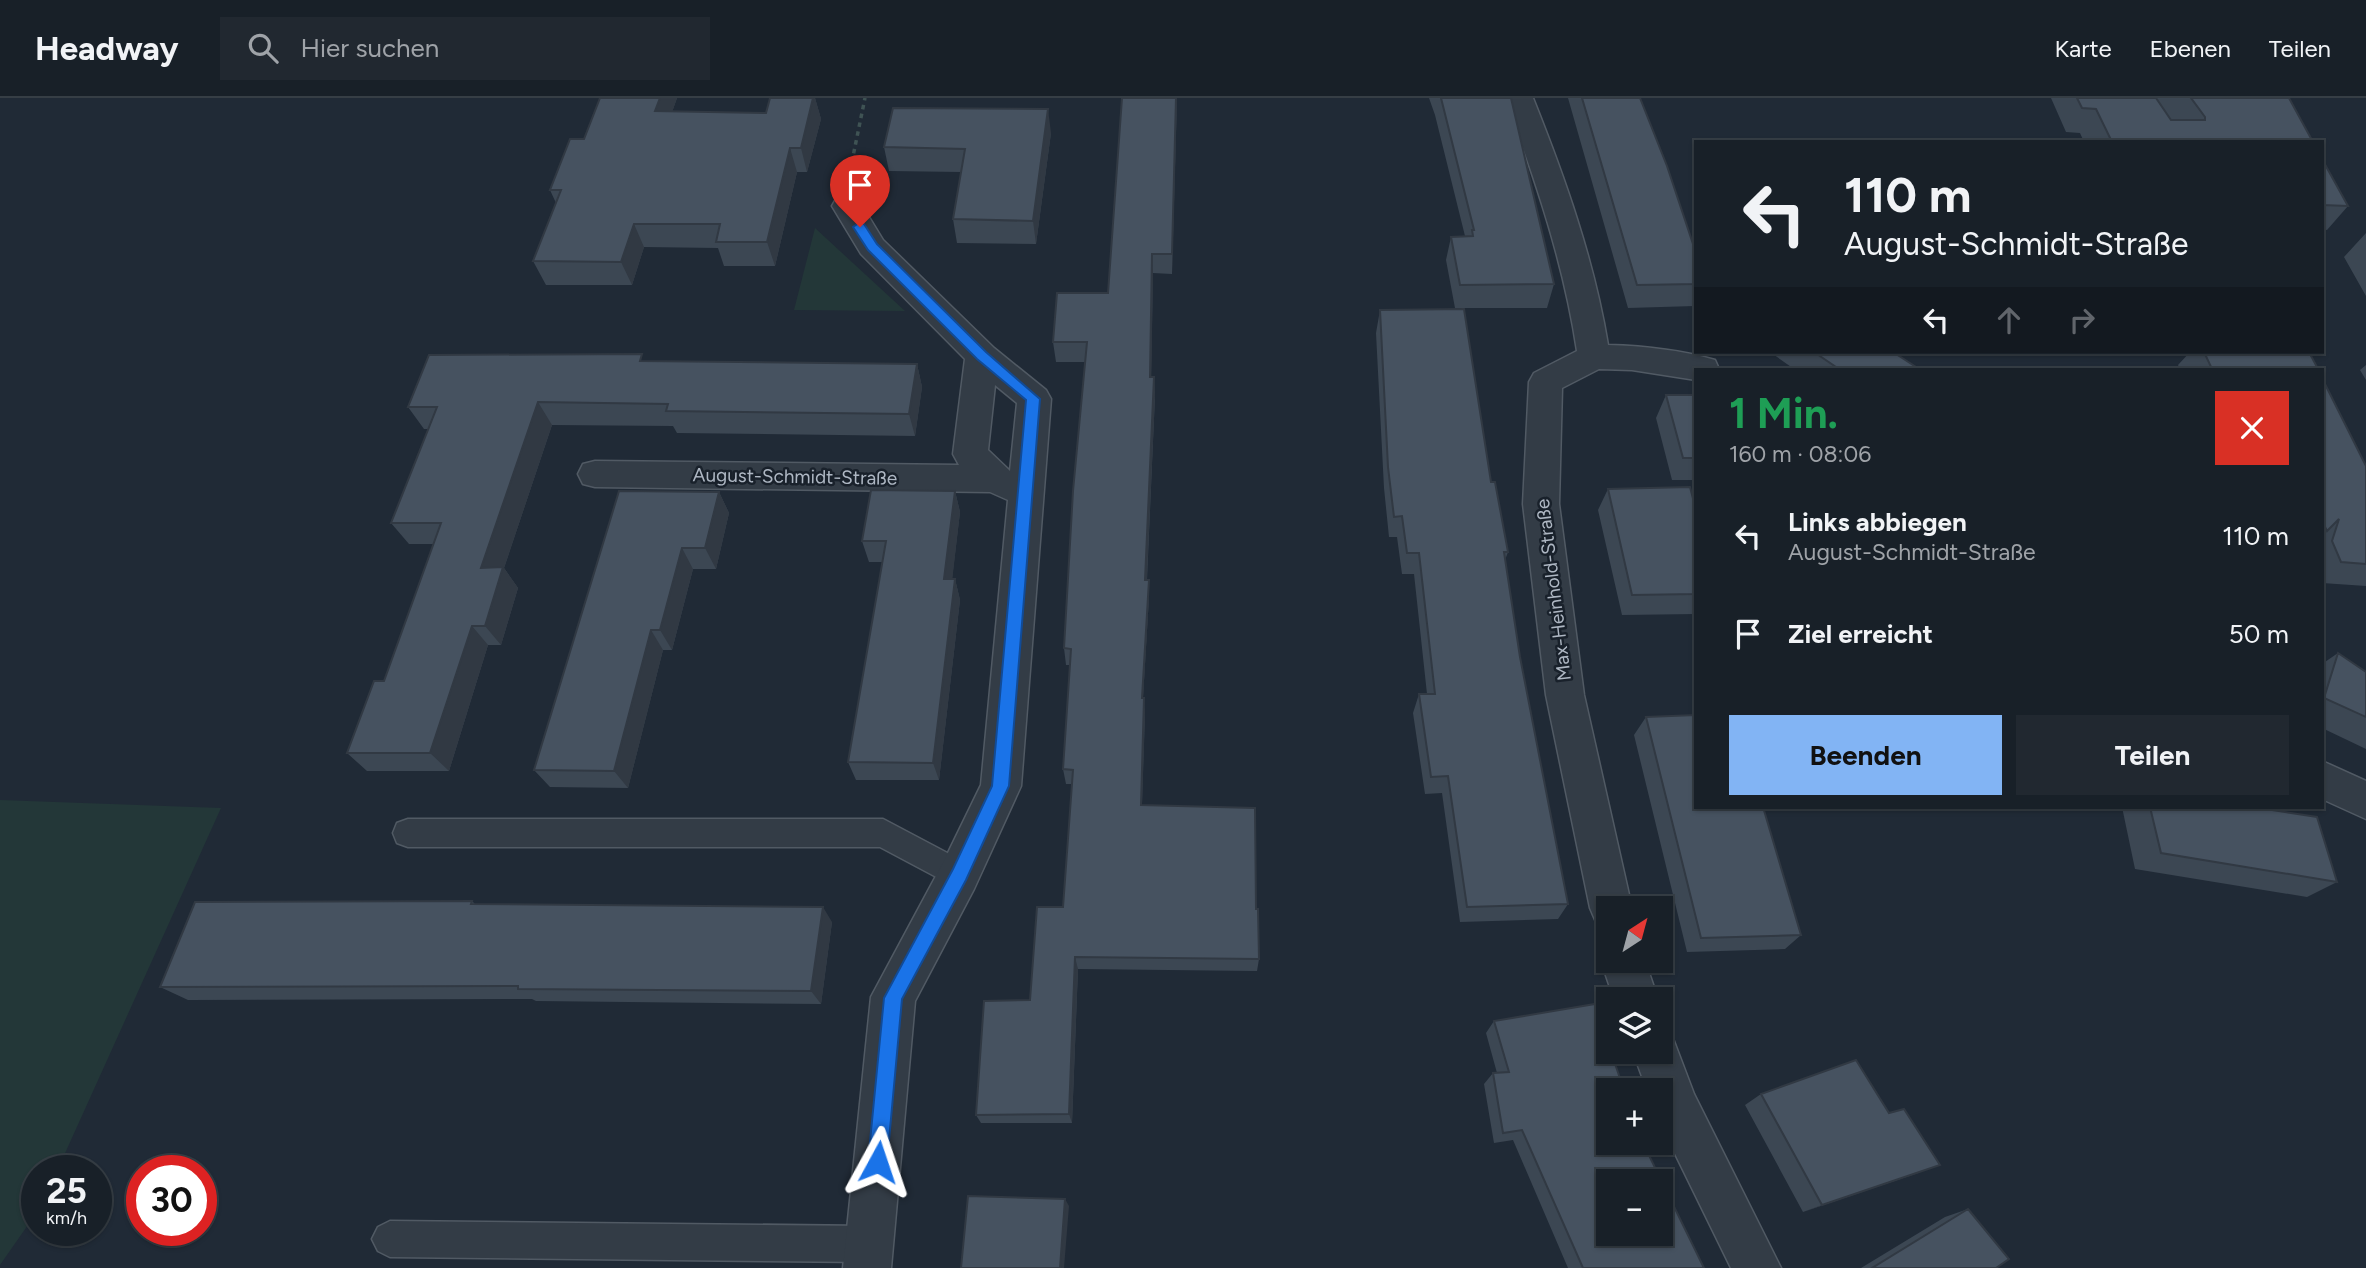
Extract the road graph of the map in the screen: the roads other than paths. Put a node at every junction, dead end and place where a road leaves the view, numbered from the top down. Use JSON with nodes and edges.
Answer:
{"nodes":[{"id":1,"x":1519,"y":98,"type":"edge"},
{"id":2,"x":847,"y":206,"type":"road end"},
{"id":3,"x":982,"y":356,"type":"junction"},
{"id":4,"x":1594,"y":357,"type":"junction"},
{"id":5,"x":1697,"y":368,"type":"edge"},
{"id":6,"x":595,"y":474,"type":"dead end"},
{"id":7,"x":995,"y":478,"type":"junction"},
{"id":8,"x":1025,"y":497,"type":"junction"},
{"id":9,"x":2324,"y":780,"type":"edge"},
{"id":10,"x":2366,"y":801,"type":"edge"},
{"id":11,"x":408,"y":833,"type":"dead end"},
{"id":12,"x":960,"y":875,"type":"junction"},
{"id":13,"x":1608,"y":896,"type":"edge"},
{"id":14,"x":1660,"y":1064,"type":"edge"},
{"id":15,"x":390,"y":1239,"type":"dead end"},
{"id":16,"x":868,"y":1256,"type":"edge"},
{"id":17,"x":1757,"y":1268,"type":"edge"}],
"edges":[{"from":1,"to":4,"type":"street"},
{"from":2,"to":3,"type":"street"},
{"from":3,"to":7,"type":"street"},
{"from":3,"to":8,"type":"street"},
{"from":4,"to":5,"type":"street"},
{"from":4,"to":13,"type":"street","name":"Max-Heinhold-Straße"},
{"from":6,"to":7,"type":"street","name":"August-Schmidt-Straße"},
{"from":7,"to":8,"type":"street"},
{"from":8,"to":12,"type":"street"},
{"from":9,"to":10,"type":"street"},
{"from":11,"to":12,"type":"lane"},
{"from":12,"to":16,"type":"street"},
{"from":14,"to":17,"type":"street"},
{"from":15,"to":16,"type":"lane"}]}
